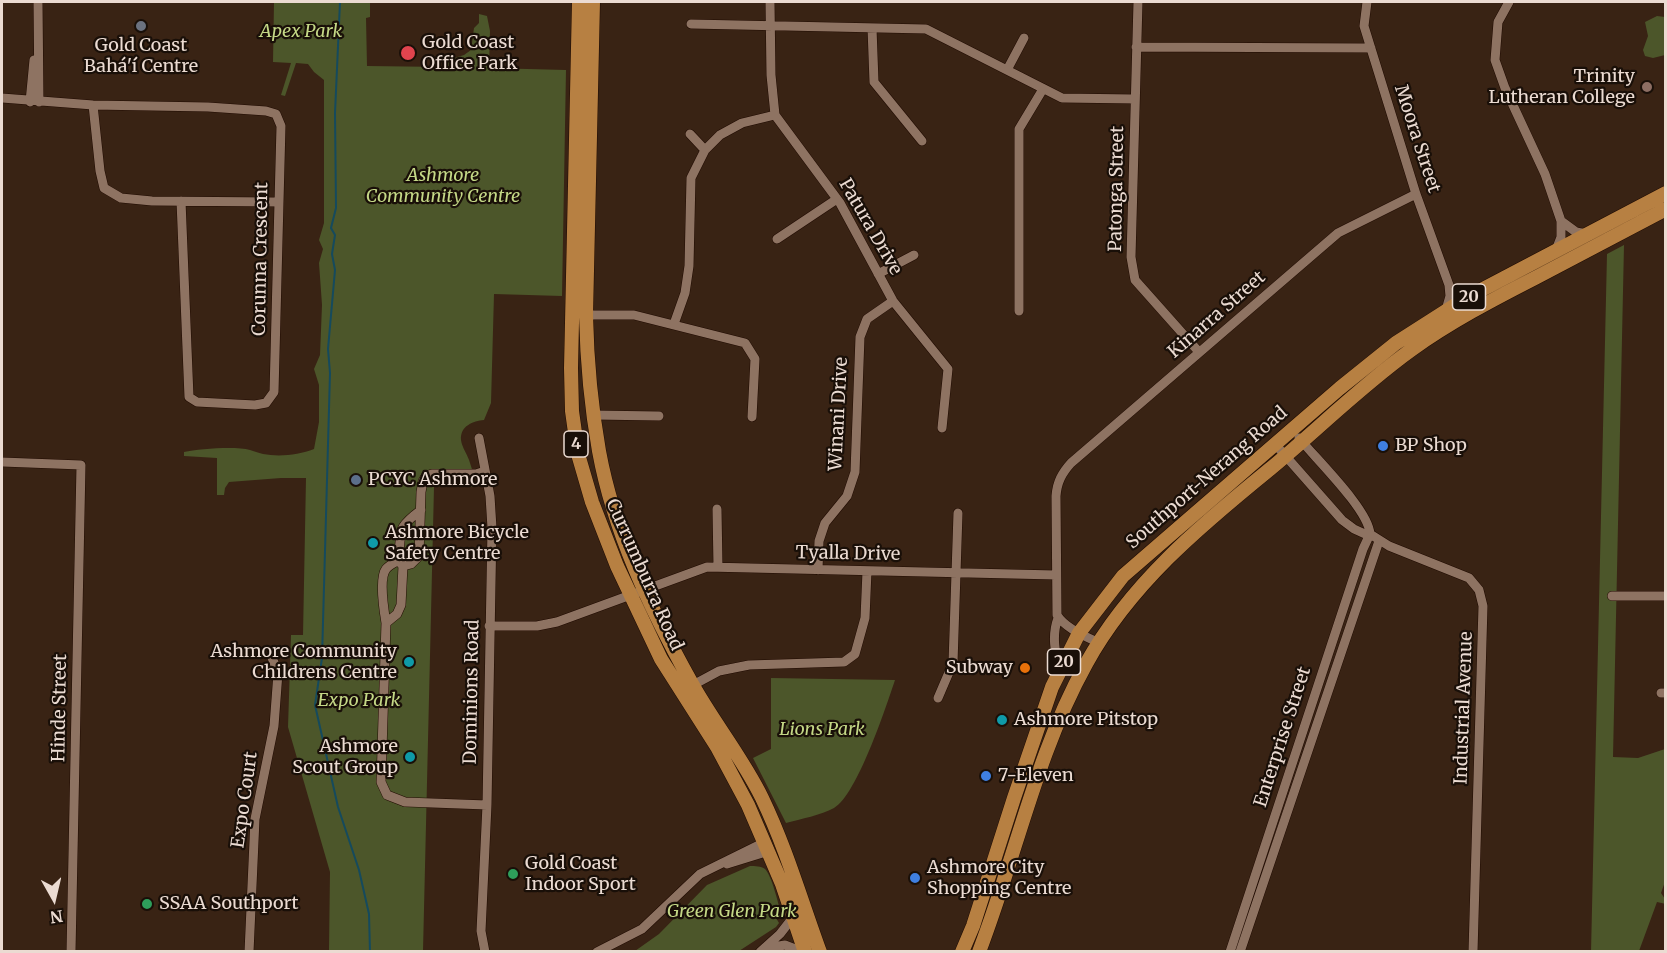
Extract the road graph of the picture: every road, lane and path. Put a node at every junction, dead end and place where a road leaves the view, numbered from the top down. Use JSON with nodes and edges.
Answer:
{"nodes":[{"id":1,"x":38,"y":2,"type":"edge"},
{"id":2,"x":579,"y":2,"type":"edge"},
{"id":3,"x":593,"y":2,"type":"edge"},
{"id":4,"x":770,"y":2,"type":"edge"},
{"id":5,"x":1137,"y":2,"type":"edge"},
{"id":6,"x":1367,"y":2,"type":"edge"},
{"id":7,"x":1509,"y":2,"type":"edge"},
{"id":8,"x":691,"y":24,"type":"dead end"},
{"id":9,"x":771,"y":26,"type":"junction"},
{"id":10,"x":872,"y":28,"type":"junction"},
{"id":11,"x":1024,"y":38,"type":"dead end"},
{"id":12,"x":1136,"y":46,"type":"junction"},
{"id":13,"x":1371,"y":48,"type":"junction"},
{"id":14,"x":1007,"y":70,"type":"junction"},
{"id":15,"x":1043,"y":89,"type":"junction"},
{"id":16,"x":2,"y":98,"type":"edge"},
{"id":17,"x":1135,"y":99,"type":"junction"},
{"id":18,"x":34,"y":102,"type":"junction"},
{"id":19,"x":93,"y":105,"type":"junction"},
{"id":20,"x":775,"y":115,"type":"junction"},
{"id":21,"x":690,"y":135,"type":"dead end"},
{"id":22,"x":922,"y":141,"type":"dead end"},
{"id":23,"x":705,"y":150,"type":"junction"},
{"id":24,"x":1665,"y":193,"type":"edge"},
{"id":25,"x":1416,"y":194,"type":"junction"},
{"id":26,"x":837,"y":199,"type":"junction"},
{"id":27,"x":181,"y":201,"type":"junction"},
{"id":28,"x":279,"y":202,"type":"junction"},
{"id":29,"x":1665,"y":209,"type":"edge"},
{"id":30,"x":1561,"y":221,"type":"junction"},
{"id":31,"x":1587,"y":234,"type":"junction"},
{"id":32,"x":777,"y":239,"type":"dead end"},
{"id":33,"x":1556,"y":250,"type":"junction"},
{"id":34,"x":914,"y":255,"type":"dead end"},
{"id":35,"x":878,"y":274,"type":"junction"},
{"id":36,"x":1449,"y":285,"type":"junction"},
{"id":37,"x":1468,"y":297,"type":"junction"},
{"id":38,"x":893,"y":301,"type":"junction"},
{"id":39,"x":1446,"y":310,"type":"junction"},
{"id":40,"x":1019,"y":311,"type":"dead end"},
{"id":41,"x":586,"y":315,"type":"junction"},
{"id":42,"x":674,"y":324,"type":"junction"},
{"id":43,"x":1198,"y":352,"type":"junction"},
{"id":44,"x":571,"y":368,"type":"junction"},
{"id":45,"x":593,"y":415,"type":"junction"},
{"id":46,"x":659,"y":416,"type":"dead end"},
{"id":47,"x":752,"y":417,"type":"dead end"},
{"id":48,"x":942,"y":428,"type":"dead end"},
{"id":49,"x":1292,"y":429,"type":"junction"},
{"id":50,"x":479,"y":438,"type":"dead end"},
{"id":51,"x":1302,"y":442,"type":"junction"},
{"id":52,"x":1275,"y":444,"type":"junction"},
{"id":53,"x":1286,"y":456,"type":"junction"},
{"id":54,"x":2,"y":462,"type":"edge"},
{"id":55,"x":485,"y":471,"type":"junction"},
{"id":56,"x":717,"y":509,"type":"dead end"},
{"id":57,"x":421,"y":510,"type":"junction"},
{"id":58,"x":958,"y":513,"type":"dead end"},
{"id":59,"x":1370,"y":534,"type":"junction"},
{"id":60,"x":1379,"y":541,"type":"junction"},
{"id":61,"x":400,"y":563,"type":"junction"},
{"id":62,"x":718,"y":567,"type":"junction"},
{"id":63,"x":818,"y":570,"type":"junction"},
{"id":64,"x":867,"y":571,"type":"junction"},
{"id":65,"x":956,"y":573,"type":"junction"},
{"id":66,"x":1056,"y":576,"type":"junction"},
{"id":67,"x":644,"y":589,"type":"junction"},
{"id":68,"x":630,"y":594,"type":"junction"},
{"id":69,"x":1611,"y":596,"type":"dead end"},
{"id":70,"x":1665,"y":596,"type":"edge"},
{"id":71,"x":1058,"y":618,"type":"junction"},
{"id":72,"x":386,"y":623,"type":"junction"},
{"id":73,"x":489,"y":626,"type":"junction"},
{"id":74,"x":1079,"y":633,"type":"junction"},
{"id":75,"x":1099,"y":643,"type":"junction"},
{"id":76,"x":272,"y":655,"type":"dead end"},
{"id":77,"x":1061,"y":669,"type":"junction"},
{"id":78,"x":693,"y":685,"type":"junction"},
{"id":79,"x":938,"y":698,"type":"dead end"},
{"id":80,"x":487,"y":805,"type":"junction"},
{"id":81,"x":780,"y":838,"type":"junction"},
{"id":82,"x":767,"y":846,"type":"junction"},
{"id":83,"x":794,"y":916,"type":"junction"},
{"id":84,"x":484,"y":949,"type":"edge"},
{"id":85,"x":763,"y":950,"type":"edge"},
{"id":86,"x":964,"y":950,"type":"edge"},
{"id":87,"x":71,"y":951,"type":"edge"},
{"id":88,"x":249,"y":951,"type":"edge"},
{"id":89,"x":597,"y":951,"type":"edge"},
{"id":90,"x":804,"y":951,"type":"edge"},
{"id":91,"x":819,"y":951,"type":"edge"},
{"id":92,"x":979,"y":951,"type":"edge"},
{"id":93,"x":1230,"y":951,"type":"edge"},
{"id":94,"x":1240,"y":951,"type":"edge"},
{"id":95,"x":1473,"y":951,"type":"edge"}],
"edges":[{"from":1,"to":18,"type":"street"},
{"from":2,"to":44,"type":"main road","name":"Currumburra Road","number":"4"},
{"from":3,"to":41,"type":"main road","name":"Currumburra Road","number":"4"},
{"from":4,"to":9,"type":"street"},
{"from":5,"to":12,"type":"street","name":"Patonga Street"},
{"from":6,"to":13,"type":"street","name":"Moora Street"},
{"from":7,"to":30,"type":"street"},
{"from":8,"to":9,"type":"street"},
{"from":9,"to":10,"type":"street"},
{"from":9,"to":20,"type":"street"},
{"from":10,"to":14,"type":"street"},
{"from":10,"to":22,"type":"street"},
{"from":11,"to":14,"type":"street"},
{"from":12,"to":13,"type":"street"},
{"from":12,"to":17,"type":"street","name":"Patonga Street"},
{"from":13,"to":25,"type":"street","name":"Moora Street"},
{"from":14,"to":15,"type":"street"},
{"from":15,"to":17,"type":"street"},
{"from":15,"to":40,"type":"street"},
{"from":16,"to":18,"type":"street","name":"Corunna Crescent"},
{"from":17,"to":43,"type":"street","name":"Patonga Street"},
{"from":18,"to":19,"type":"street","name":"Corunna Crescent"},
{"from":19,"to":27,"type":"street"},
{"from":19,"to":28,"type":"street","name":"Corunna Crescent"},
{"from":20,"to":23,"type":"street"},
{"from":20,"to":26,"type":"street","name":"Patura Drive"},
{"from":21,"to":23,"type":"street"},
{"from":23,"to":42,"type":"street"},
{"from":24,"to":31,"type":"main road","name":"Southport-Nerang Road","number":"20"},
{"from":25,"to":36,"type":"street","name":"Moora Street"},
{"from":25,"to":43,"type":"street","name":"Kinarra Street"},
{"from":26,"to":32,"type":"street"},
{"from":26,"to":35,"type":"street","name":"Patura Drive"},
{"from":27,"to":28,"type":"street"},
{"from":27,"to":28,"type":"street","name":"Corunna Crescent"},
{"from":29,"to":51,"type":"main road","name":"Southport-Nerang Road","number":"20"},
{"from":30,"to":31,"type":"street"},
{"from":30,"to":33,"type":"street"},
{"from":31,"to":33,"type":"main road","name":"Southport-Nerang Road","number":"20"},
{"from":33,"to":37,"type":"main road","name":"Southport-Nerang Road","number":"20"},
{"from":34,"to":35,"type":"street"},
{"from":35,"to":38,"type":"street","name":"Patura Drive"},
{"from":36,"to":37,"type":"street"},
{"from":36,"to":39,"type":"street","name":"Moora Street"},
{"from":37,"to":39,"type":"main road","name":"Southport-Nerang Road","number":"20"},
{"from":38,"to":48,"type":"street","name":"Patura Drive"},
{"from":38,"to":63,"type":"street","name":"Winani Drive"},
{"from":39,"to":49,"type":"main road","name":"Southport-Nerang Road","number":"20"},
{"from":41,"to":42,"type":"street"},
{"from":41,"to":44,"type":"main road"},
{"from":41,"to":45,"type":"main road","name":"Currumburra Road","number":"4"},
{"from":42,"to":47,"type":"street"},
{"from":43,"to":66,"type":"street","name":"Kinarra Street"},
{"from":44,"to":68,"type":"main road","name":"Currumburra Road","number":"4"},
{"from":45,"to":46,"type":"street"},
{"from":45,"to":67,"type":"main road","name":"Currumburra Road","number":"4"},
{"from":49,"to":51,"type":"street","name":"Industrial Avenue"},
{"from":49,"to":52,"type":"main road","name":"Southport-Nerang Road","number":"20"},
{"from":50,"to":55,"type":"street","name":"Dominions Road"},
{"from":51,"to":53,"type":"main road","name":"Southport-Nerang Road","number":"20"},
{"from":51,"to":59,"type":"street","name":"Industrial Avenue"},
{"from":52,"to":53,"type":"street","name":"Industrial Avenue"},
{"from":52,"to":74,"type":"main road","name":"Southport-Nerang Road","number":"20"},
{"from":53,"to":59,"type":"street","name":"Industrial Avenue"},
{"from":53,"to":75,"type":"main road","name":"Southport-Nerang Road","number":"20"},
{"from":54,"to":87,"type":"street","name":"Hinde Street"},
{"from":55,"to":57,"type":"street"},
{"from":55,"to":73,"type":"street","name":"Dominions Road"},
{"from":56,"to":62,"type":"street"},
{"from":57,"to":61,"type":"street"},
{"from":57,"to":61,"type":"street"},
{"from":58,"to":65,"type":"street"},
{"from":59,"to":60,"type":"street","name":"Industrial Avenue"},
{"from":59,"to":93,"type":"street","name":"Enterprise Street"},
{"from":60,"to":94,"type":"street","name":"Enterprise Street"},
{"from":60,"to":95,"type":"street","name":"Industrial Avenue"},
{"from":61,"to":72,"type":"street"},
{"from":61,"to":72,"type":"street"},
{"from":62,"to":63,"type":"street","name":"Tyalla Drive"},
{"from":62,"to":67,"type":"street","name":"Tyalla Drive"},
{"from":63,"to":64,"type":"street","name":"Tyalla Drive"},
{"from":64,"to":65,"type":"street","name":"Tyalla Drive"},
{"from":64,"to":78,"type":"street"},
{"from":65,"to":66,"type":"street","name":"Tyalla Drive"},
{"from":65,"to":79,"type":"street"},
{"from":66,"to":71,"type":"street"},
{"from":67,"to":68,"type":"street","name":"Tyalla Drive"},
{"from":67,"to":78,"type":"main road","name":"Currumburra Road","number":"4"},
{"from":68,"to":73,"type":"street","name":"Tyalla Drive"},
{"from":68,"to":82,"type":"main road","name":"Currumburra Road","number":"4"},
{"from":69,"to":70,"type":"street"},
{"from":71,"to":74,"type":"street"},
{"from":71,"to":77,"type":"street"},
{"from":72,"to":80,"type":"street"},
{"from":73,"to":80,"type":"street","name":"Dominions Road"},
{"from":74,"to":75,"type":"street"},
{"from":74,"to":77,"type":"main road","name":"Southport-Nerang Road","number":"20"},
{"from":75,"to":92,"type":"main road","name":"Southport-Nerang Road","number":"20"},
{"from":76,"to":88,"type":"street","name":"Expo Court"},
{"from":77,"to":86,"type":"main road","name":"Southport-Nerang Road","number":"20"},
{"from":78,"to":81,"type":"main road","name":"Currumburra Road","number":"4"},
{"from":80,"to":84,"type":"street","name":"Dominions Road"},
{"from":81,"to":82,"type":"main road"},
{"from":81,"to":91,"type":"main road","name":"Currumburra Road","number":"4"},
{"from":82,"to":83,"type":"main road","name":"Currumburra Road","number":"4"},
{"from":82,"to":89,"type":"street"},
{"from":83,"to":85,"type":"street"},
{"from":83,"to":90,"type":"main road","name":"Currumburra Road","number":"4"},
{"from":85,"to":90,"type":"street"}]}
